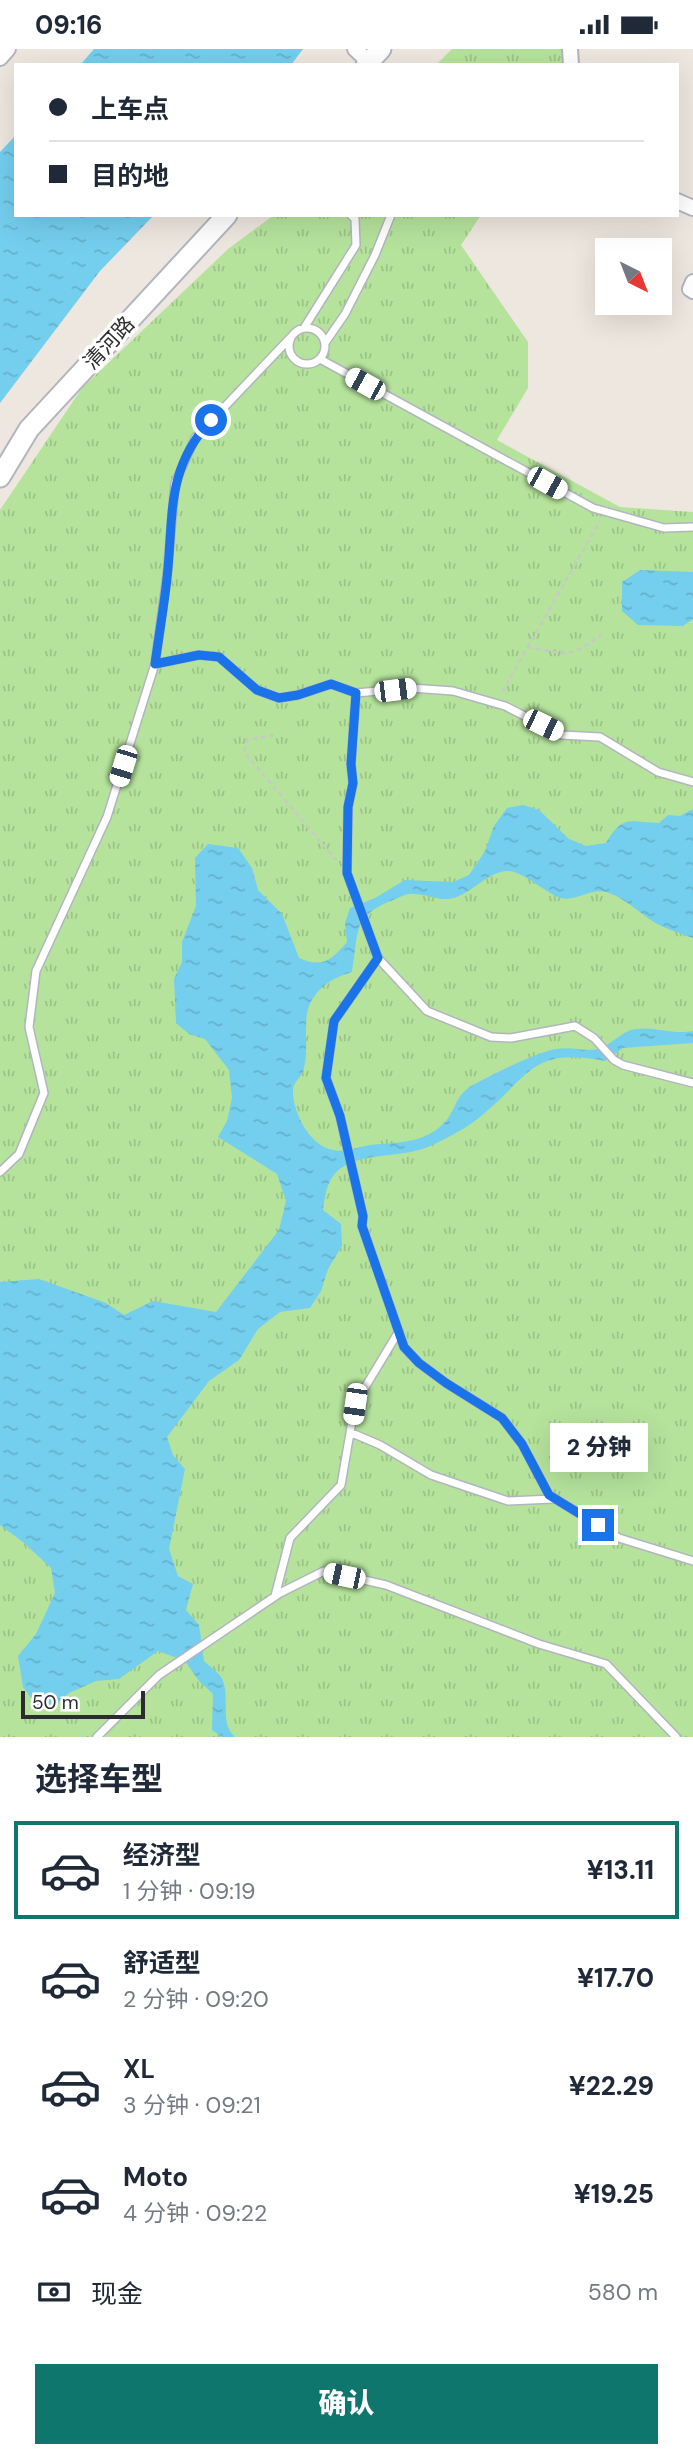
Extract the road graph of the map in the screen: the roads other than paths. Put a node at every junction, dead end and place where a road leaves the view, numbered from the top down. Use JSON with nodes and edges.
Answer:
{"nodes":[{"id":1,"x":8,"y":49,"type":"edge"},
{"id":2,"x":0,"y":58,"type":"edge"},
{"id":3,"x":225,"y":217,"type":"edge"},
{"id":4,"x":353,"y":217,"type":"edge"},
{"id":5,"x":390,"y":217,"type":"edge"},
{"id":6,"x":693,"y":282,"type":"edge"},
{"id":7,"x":693,"y":291,"type":"edge"},
{"id":8,"x":304,"y":328,"type":"junction"},
{"id":9,"x":290,"y":338,"type":"junction"},
{"id":10,"x":326,"y":342,"type":"junction"},
{"id":11,"x":320,"y":359,"type":"junction"},
{"id":12,"x":0,"y":477,"type":"edge"},
{"id":13,"x":693,"y":527,"type":"edge"},
{"id":14,"x":155,"y":664,"type":"junction"},
{"id":15,"x":356,"y":693,"type":"junction"},
{"id":16,"x":693,"y":782,"type":"edge"},
{"id":17,"x":378,"y":958,"type":"junction"},
{"id":18,"x":693,"y":1083,"type":"edge"},
{"id":19,"x":0,"y":1172,"type":"edge"},
{"id":20,"x":399,"y":1331,"type":"junction"},
{"id":21,"x":352,"y":1433,"type":"junction"},
{"id":22,"x":555,"y":1499,"type":"junction"},
{"id":23,"x":693,"y":1562,"type":"edge"},
{"id":24,"x":275,"y":1597,"type":"junction"},
{"id":25,"x":97,"y":1737,"type":"edge"},
{"id":26,"x":676,"y":1737,"type":"edge"}],
"edges":[{"from":1,"to":2,"type":"street"},
{"from":3,"to":12,"type":"street","name":"清河路"},
{"from":4,"to":8,"type":"lane"},
{"from":5,"to":10,"type":"lane"},
{"from":6,"to":7,"type":"street"},
{"from":8,"to":9,"type":"lane"},
{"from":8,"to":10,"type":"lane"},
{"from":9,"to":11,"type":"lane"},
{"from":9,"to":14,"type":"lane"},
{"from":10,"to":11,"type":"lane"},
{"from":11,"to":13,"type":"lane"},
{"from":14,"to":15,"type":"lane"},
{"from":14,"to":19,"type":"lane"},
{"from":15,"to":16,"type":"lane"},
{"from":15,"to":17,"type":"lane"},
{"from":17,"to":18,"type":"lane"},
{"from":17,"to":20,"type":"lane"},
{"from":20,"to":21,"type":"lane"},
{"from":20,"to":22,"type":"lane"},
{"from":21,"to":22,"type":"lane"},
{"from":21,"to":24,"type":"lane"},
{"from":22,"to":23,"type":"lane"},
{"from":24,"to":25,"type":"lane"},
{"from":24,"to":26,"type":"lane"}]}
